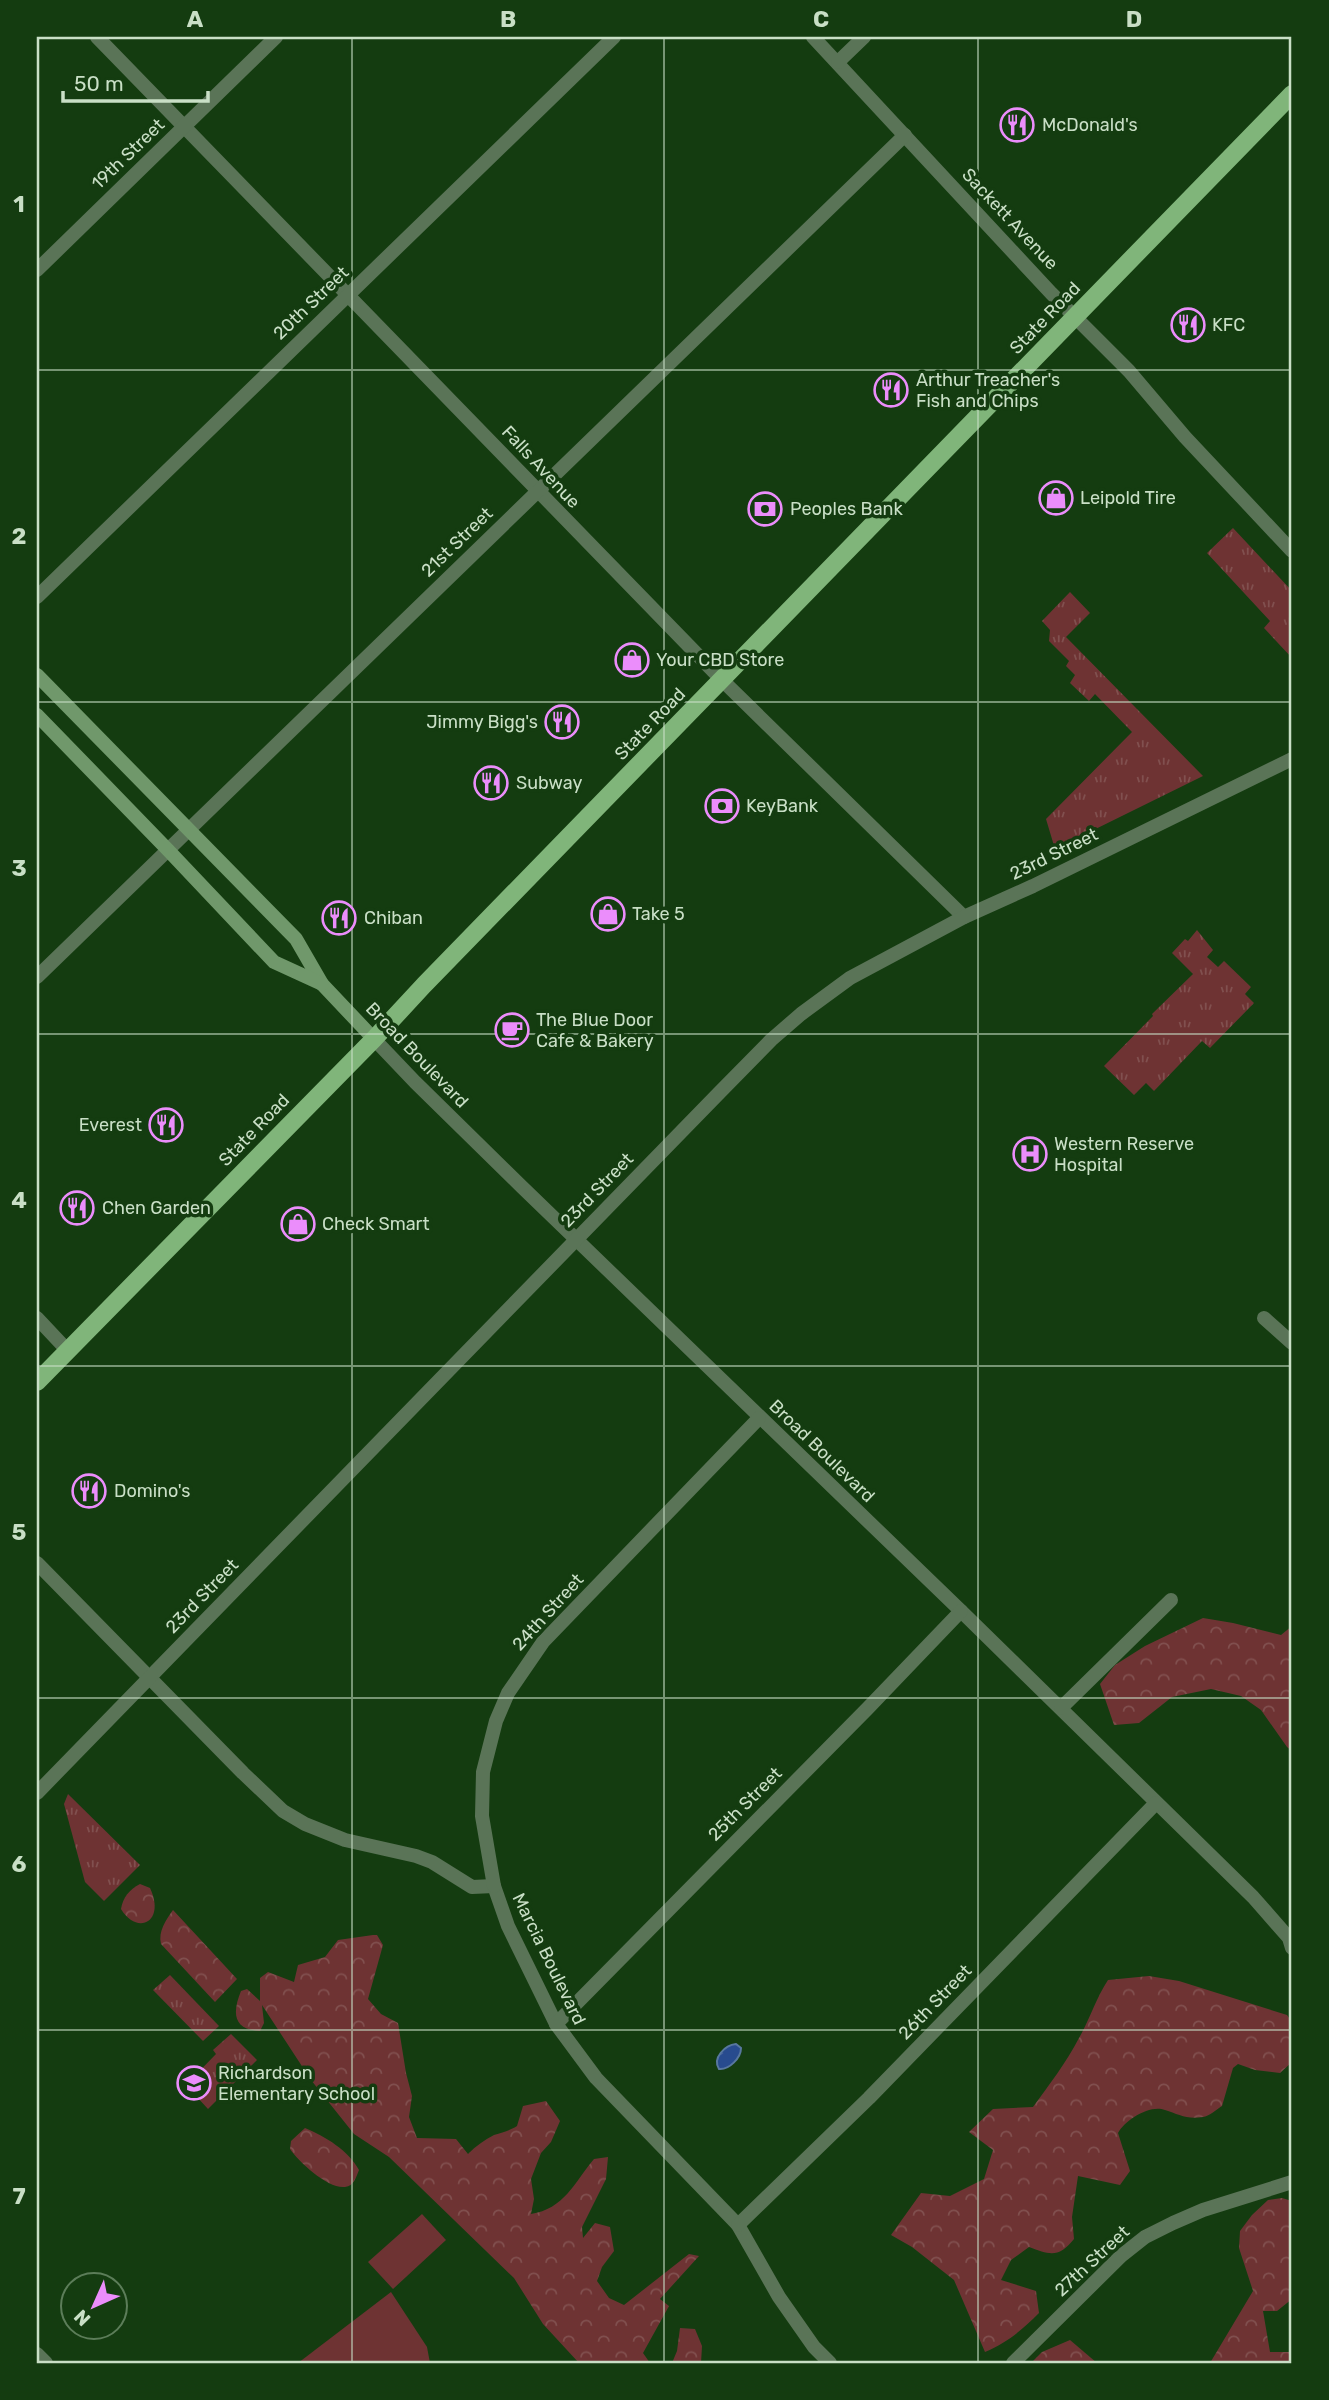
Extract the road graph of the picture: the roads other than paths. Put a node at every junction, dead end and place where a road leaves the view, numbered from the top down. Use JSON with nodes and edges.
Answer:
{"nodes":[{"id":1,"x":97,"y":37,"type":"edge"},
{"id":2,"x":276,"y":37,"type":"edge"},
{"id":3,"x":614,"y":37,"type":"edge"},
{"id":4,"x":813,"y":37,"type":"edge"},
{"id":5,"x":864,"y":37,"type":"edge"},
{"id":6,"x":838,"y":62,"type":"junction"},
{"id":7,"x":1292,"y":94,"type":"edge"},
{"id":8,"x":184,"y":127,"type":"junction"},
{"id":9,"x":905,"y":135,"type":"junction"},
{"id":10,"x":37,"y":270,"type":"edge"},
{"id":11,"x":348,"y":293,"type":"junction"},
{"id":12,"x":1076,"y":316,"type":"junction"},
{"id":13,"x":537,"y":492,"type":"junction"},
{"id":14,"x":1292,"y":551,"type":"edge"},
{"id":15,"x":37,"y":597,"type":"edge"},
{"id":16,"x":37,"y":675,"type":"edge"},
{"id":17,"x":722,"y":680,"type":"junction"},
{"id":18,"x":37,"y":715,"type":"edge"},
{"id":19,"x":1292,"y":759,"type":"edge"},
{"id":20,"x":188,"y":831,"type":"junction"},
{"id":21,"x":169,"y":850,"type":"junction"},
{"id":22,"x":964,"y":917,"type":"junction"},
{"id":23,"x":37,"y":977,"type":"edge"},
{"id":24,"x":322,"y":984,"type":"junction"},
{"id":25,"x":374,"y":1039,"type":"junction"},
{"id":26,"x":577,"y":1239,"type":"junction"},
{"id":27,"x":37,"y":1318,"type":"edge"},
{"id":28,"x":1264,"y":1318,"type":"dead end"},
{"id":29,"x":1292,"y":1343,"type":"edge"},
{"id":30,"x":68,"y":1351,"type":"junction"},
{"id":31,"x":37,"y":1382,"type":"edge"},
{"id":32,"x":759,"y":1418,"type":"junction"},
{"id":33,"x":37,"y":1563,"type":"edge"},
{"id":34,"x":1171,"y":1600,"type":"dead end"},
{"id":35,"x":961,"y":1611,"type":"junction"},
{"id":36,"x":150,"y":1677,"type":"junction"},
{"id":37,"x":1061,"y":1708,"type":"junction"},
{"id":38,"x":37,"y":1793,"type":"edge"},
{"id":39,"x":1156,"y":1803,"type":"junction"},
{"id":40,"x":494,"y":1886,"type":"junction"},
{"id":41,"x":1291,"y":1942,"type":"edge"},
{"id":42,"x":556,"y":2024,"type":"junction"},
{"id":43,"x":1292,"y":2182,"type":"edge"},
{"id":44,"x":738,"y":2225,"type":"junction"},
{"id":45,"x":37,"y":2354,"type":"edge"},
{"id":46,"x":46,"y":2363,"type":"edge"},
{"id":47,"x":830,"y":2363,"type":"edge"},
{"id":48,"x":1013,"y":2363,"type":"edge"}],
"edges":[{"from":1,"to":8,"type":"street","name":"Falls Avenue"},
{"from":2,"to":8,"type":"street","name":"19th Street"},
{"from":3,"to":11,"type":"street","name":"20th Street"},
{"from":4,"to":6,"type":"street","name":"Sackett Avenue"},
{"from":5,"to":6,"type":"street"},
{"from":6,"to":9,"type":"street","name":"Sackett Avenue"},
{"from":7,"to":12,"type":"main road","name":"State Road"},
{"from":8,"to":10,"type":"street","name":"19th Street"},
{"from":8,"to":11,"type":"street","name":"Falls Avenue"},
{"from":9,"to":12,"type":"street","name":"Sackett Avenue"},
{"from":9,"to":13,"type":"street","name":"21st Street"},
{"from":11,"to":13,"type":"street","name":"Falls Avenue"},
{"from":11,"to":15,"type":"street","name":"20th Street"},
{"from":12,"to":14,"type":"street","name":"Sackett Avenue"},
{"from":12,"to":17,"type":"main road","name":"State Road"},
{"from":13,"to":17,"type":"street","name":"Falls Avenue"},
{"from":13,"to":20,"type":"street","name":"21st Street"},
{"from":16,"to":20,"type":"main road","name":"Broad Boulevard"},
{"from":17,"to":22,"type":"street","name":"Falls Avenue"},
{"from":17,"to":25,"type":"main road","name":"State Road"},
{"from":18,"to":21,"type":"main road","name":"Broad Boulevard"},
{"from":19,"to":22,"type":"street","name":"23rd Street"},
{"from":20,"to":21,"type":"street","name":"21st Street"},
{"from":20,"to":24,"type":"main road","name":"Broad Boulevard"},
{"from":21,"to":23,"type":"street","name":"21st Street"},
{"from":21,"to":24,"type":"main road","name":"Broad Boulevard"},
{"from":22,"to":26,"type":"street","name":"23rd Street"},
{"from":24,"to":25,"type":"main road","name":"Broad Boulevard"},
{"from":25,"to":26,"type":"street","name":"Broad Boulevard"},
{"from":25,"to":30,"type":"main road","name":"State Road"},
{"from":26,"to":32,"type":"street","name":"Broad Boulevard"},
{"from":26,"to":36,"type":"street","name":"23rd Street"},
{"from":27,"to":30,"type":"street"},
{"from":28,"to":29,"type":"street"},
{"from":30,"to":31,"type":"main road","name":"State Road"},
{"from":32,"to":35,"type":"street","name":"Broad Boulevard"},
{"from":32,"to":40,"type":"street","name":"24th Street"},
{"from":33,"to":36,"type":"street","name":"Marcia Boulevard"},
{"from":34,"to":37,"type":"street"},
{"from":35,"to":37,"type":"street","name":"Broad Boulevard"},
{"from":35,"to":42,"type":"street","name":"25th Street"},
{"from":36,"to":38,"type":"street","name":"23rd Street"},
{"from":36,"to":40,"type":"street","name":"Marcia Boulevard"},
{"from":37,"to":39,"type":"street","name":"Broad Boulevard"},
{"from":39,"to":41,"type":"street","name":"Broad Boulevard"},
{"from":39,"to":44,"type":"street","name":"26th Street"},
{"from":40,"to":42,"type":"street","name":"Marcia Boulevard"},
{"from":42,"to":44,"type":"street","name":"Marcia Boulevard"},
{"from":43,"to":48,"type":"street","name":"27th Street"},
{"from":44,"to":47,"type":"street","name":"Marcia Boulevard"},
{"from":45,"to":46,"type":"street"}]}
